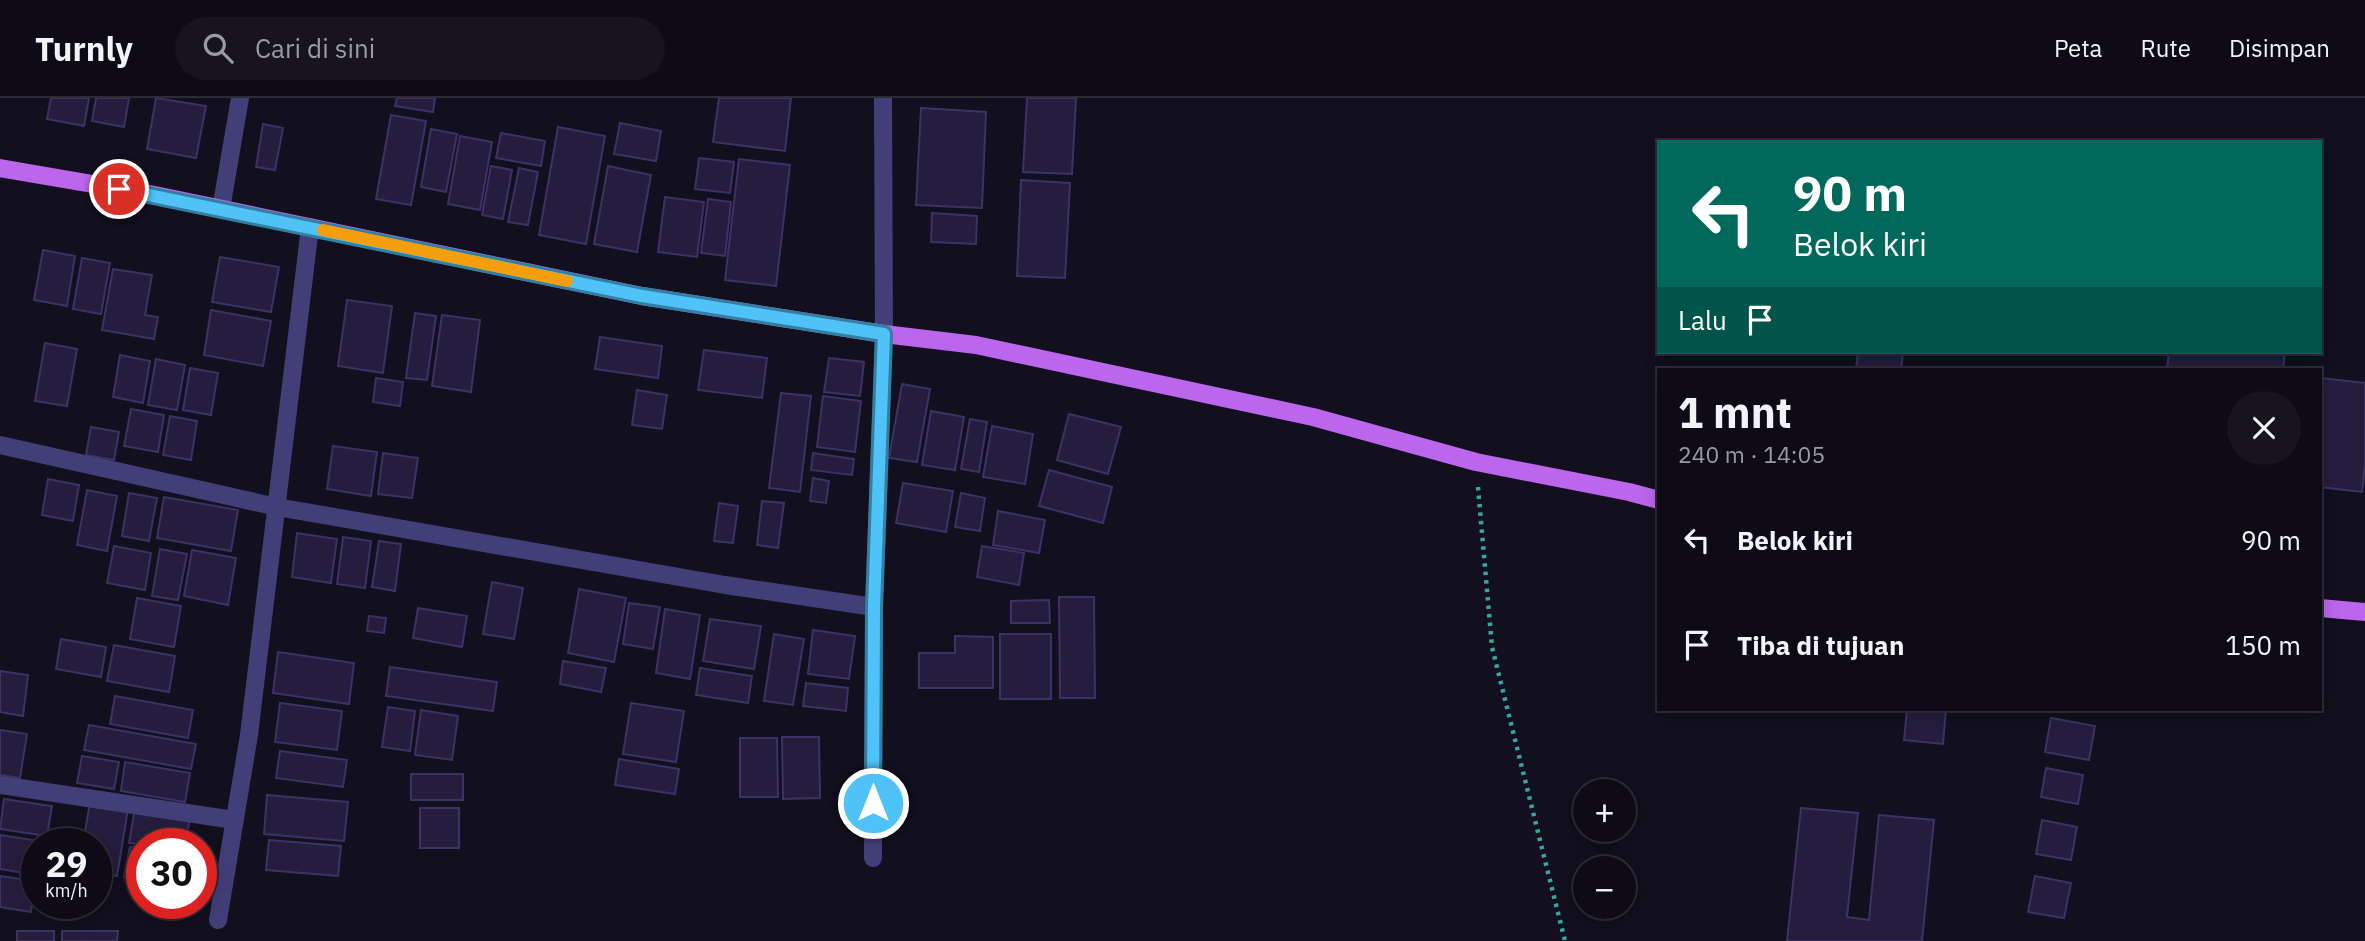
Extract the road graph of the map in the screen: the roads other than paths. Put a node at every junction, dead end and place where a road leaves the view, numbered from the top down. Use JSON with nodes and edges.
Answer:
{"nodes":[{"id":1,"x":240,"y":98,"type":"edge"},
{"id":2,"x":883,"y":98,"type":"edge"},
{"id":3,"x":0,"y":168,"type":"edge"},
{"id":4,"x":221,"y":209,"type":"junction"},
{"id":5,"x":310,"y":227,"type":"junction"},
{"id":6,"x":884,"y":334,"type":"junction"},
{"id":7,"x":0,"y":445,"type":"edge"},
{"id":8,"x":1657,"y":499,"type":"edge"},
{"id":9,"x":277,"y":507,"type":"junction"},
{"id":10,"x":874,"y":607,"type":"junction"},
{"id":11,"x":2322,"y":608,"type":"edge"},
{"id":12,"x":2365,"y":612,"type":"edge"},
{"id":13,"x":0,"y":785,"type":"edge"},
{"id":14,"x":234,"y":820,"type":"junction"},
{"id":15,"x":873,"y":858,"type":"dead end"},
{"id":16,"x":218,"y":920,"type":"dead end"}],
"edges":[{"from":1,"to":4,"type":"street"},
{"from":2,"to":6,"type":"street"},
{"from":3,"to":4,"type":"main road"},
{"from":4,"to":5,"type":"main road"},
{"from":5,"to":6,"type":"main road"},
{"from":5,"to":9,"type":"street"},
{"from":6,"to":8,"type":"main road"},
{"from":6,"to":10,"type":"street"},
{"from":7,"to":9,"type":"street"},
{"from":9,"to":10,"type":"street"},
{"from":9,"to":14,"type":"street"},
{"from":10,"to":15,"type":"street"},
{"from":11,"to":12,"type":"main road"},
{"from":13,"to":14,"type":"street"},
{"from":14,"to":16,"type":"street"}]}
